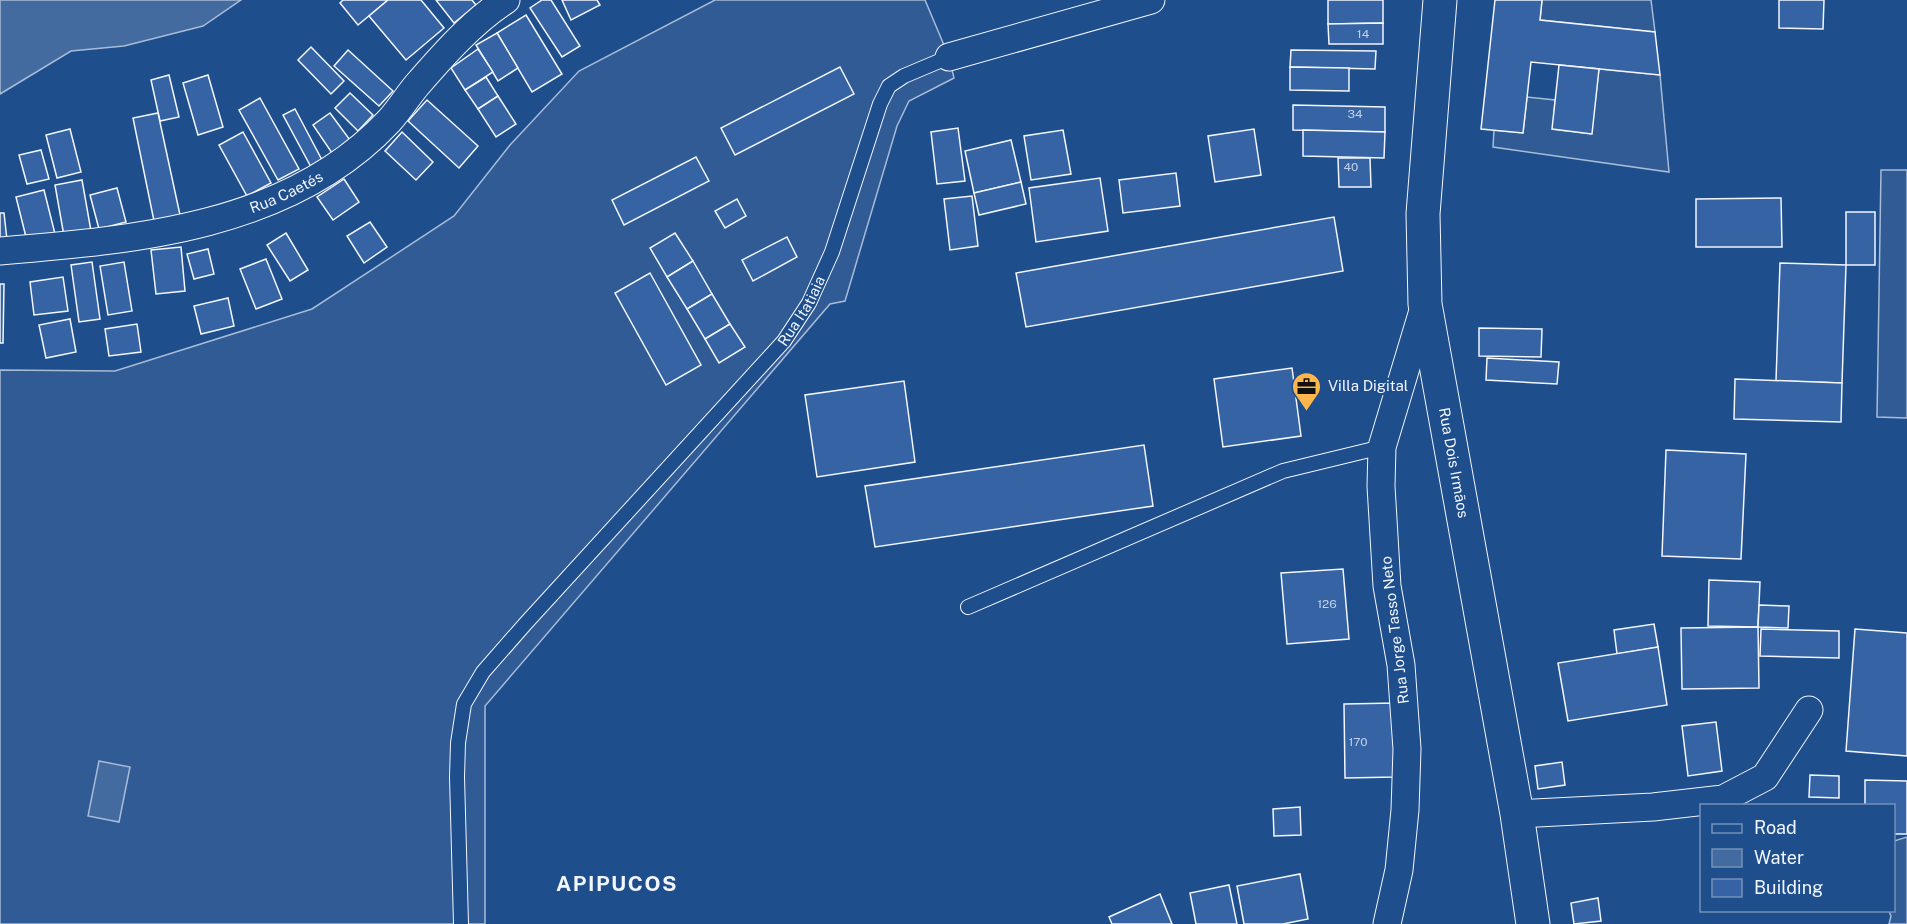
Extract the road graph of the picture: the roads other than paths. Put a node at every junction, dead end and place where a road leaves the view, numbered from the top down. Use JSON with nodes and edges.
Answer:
{"nodes":[{"id":1,"x":506,"y":0,"type":"edge"},
{"id":2,"x":1151,"y":0,"type":"edge"},
{"id":3,"x":1440,"y":0,"type":"edge"},
{"id":4,"x":949,"y":57,"type":"joint"},
{"id":5,"x":0,"y":251,"type":"edge"},
{"id":6,"x":1425,"y":304,"type":"junction"},
{"id":7,"x":1382,"y":447,"type":"junction"},
{"id":8,"x":968,"y":607,"type":"dead end"},
{"id":9,"x":1809,"y":710,"type":"dead end"},
{"id":10,"x":1517,"y":814,"type":"junction"},
{"id":11,"x":461,"y":924,"type":"edge"},
{"id":12,"x":1388,"y":924,"type":"edge"},
{"id":13,"x":1533,"y":924,"type":"edge"}],
"edges":[{"from":1,"to":5,"type":"street","name":"Rua Caetés"},
{"from":2,"to":4,"type":"street","name":"Rua Itatiaia"},
{"from":3,"to":6,"type":"main road","name":"Rua Dois Irmãos"},
{"from":4,"to":11,"type":"lane","name":"Rua Itatiaia"},
{"from":6,"to":7,"type":"street","name":"Rua Jorge Tasso Neto"},
{"from":6,"to":10,"type":"main road","name":"Rua Dois Irmãos"},
{"from":7,"to":8,"type":"lane"},
{"from":7,"to":12,"type":"street","name":"Rua Jorge Tasso Neto"},
{"from":9,"to":10,"type":"street"},
{"from":10,"to":13,"type":"main road","name":"Rua Dois Irmãos"}]}
